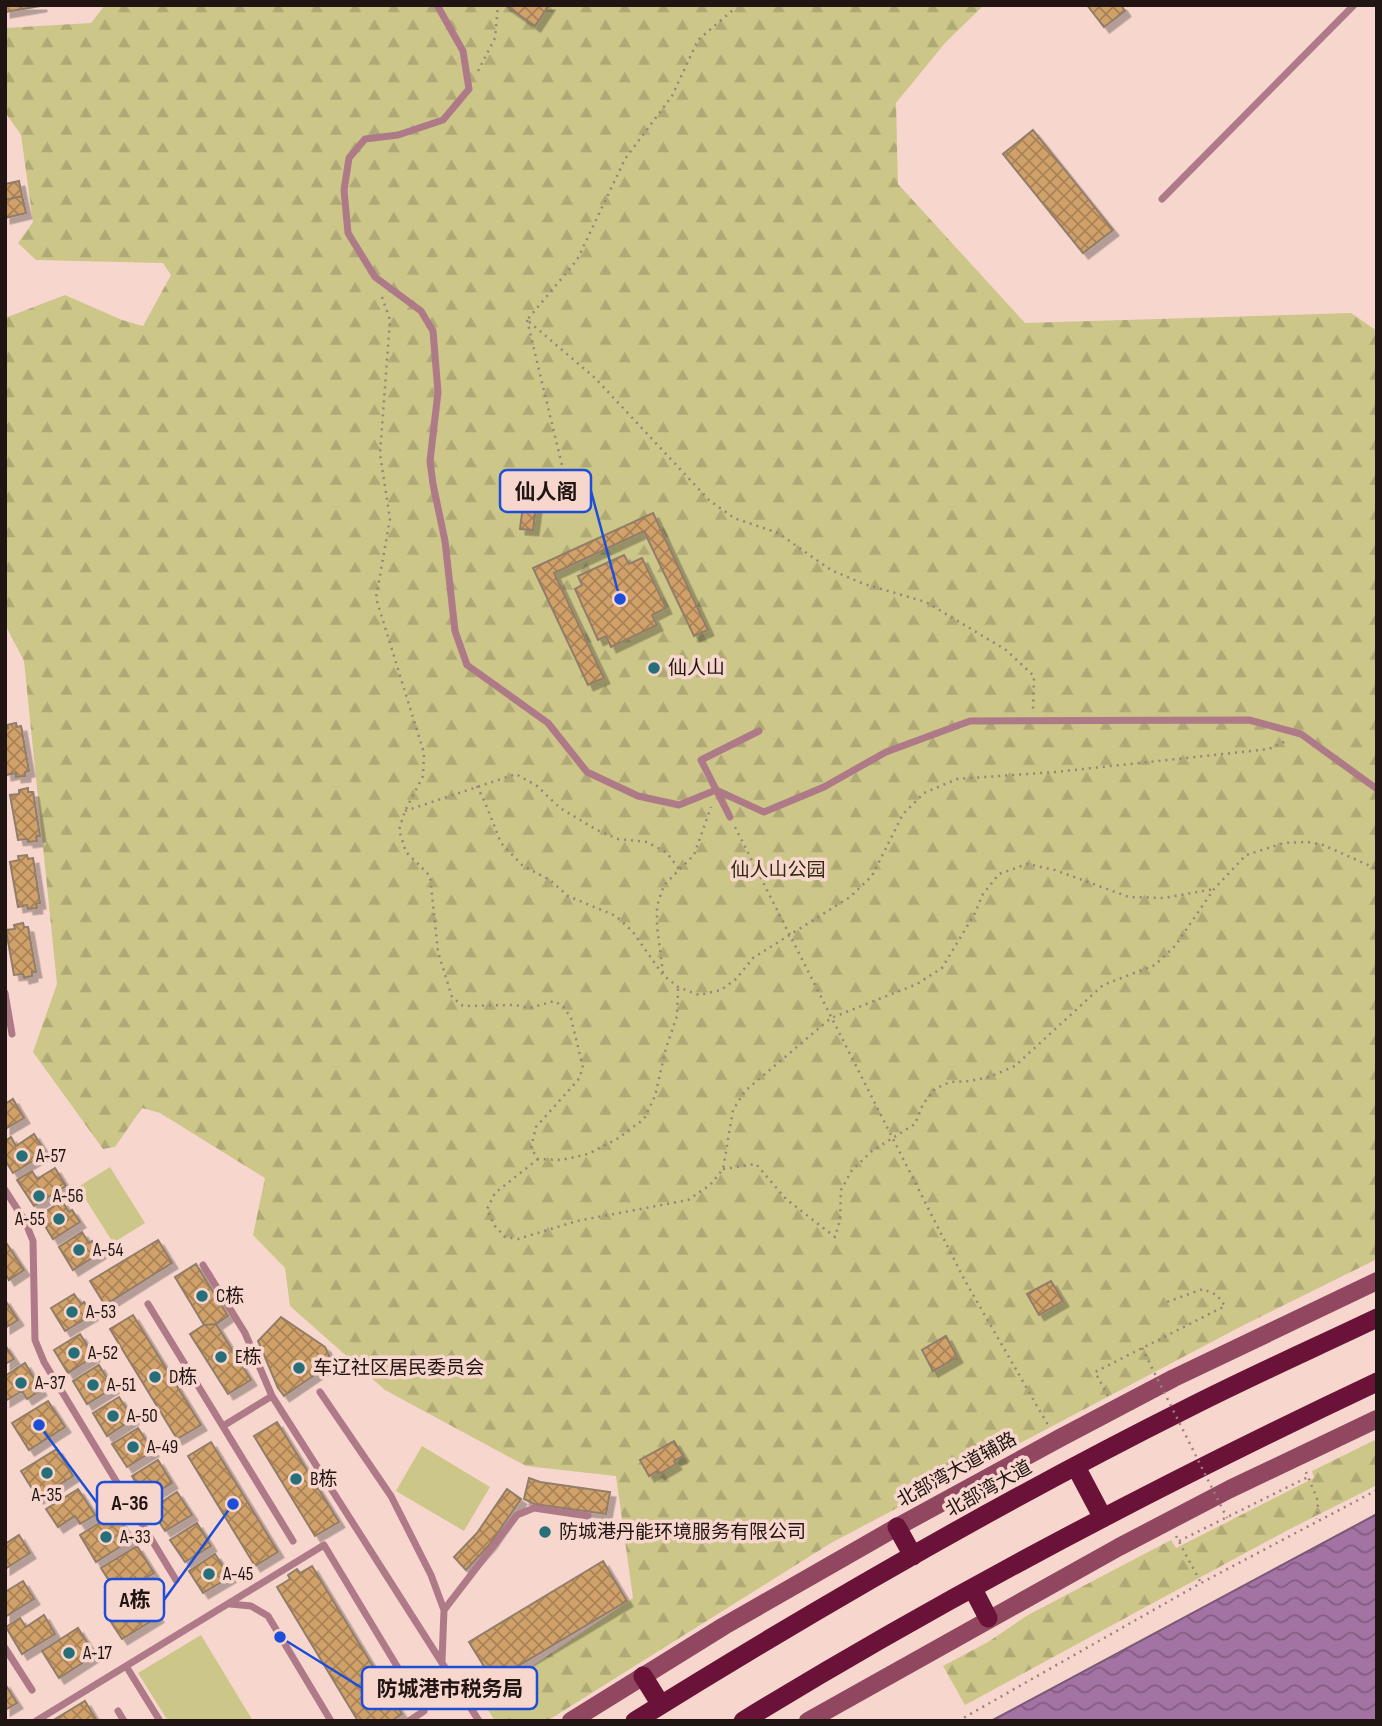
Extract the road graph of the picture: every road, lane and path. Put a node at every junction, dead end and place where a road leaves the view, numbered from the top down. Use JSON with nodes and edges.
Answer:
{"nodes":[{"id":1,"x":437,"y":5,"type":"edge"},
{"id":2,"x":498,"y":5,"type":"edge"},
{"id":3,"x":736,"y":5,"type":"edge"},
{"id":4,"x":1348,"y":7,"type":"edge"},
{"id":5,"x":469,"y":89,"type":"junction"},
{"id":6,"x":1162,"y":199,"type":"dead end"},
{"id":7,"x":375,"y":277,"type":"junction"},
{"id":8,"x":527,"y":320,"type":"junction"},
{"id":9,"x":566,"y":482,"type":"dead end"},
{"id":10,"x":1033,"y":719,"type":"junction"},
{"id":11,"x":759,"y":731,"type":"dead end"},
{"id":12,"x":1301,"y":734,"type":"junction"},
{"id":13,"x":477,"y":786,"type":"junction"},
{"id":14,"x":1377,"y":789,"type":"edge"},
{"id":15,"x":716,"y":790,"type":"junction"},
{"id":16,"x":405,"y":811,"type":"junction"},
{"id":17,"x":730,"y":817,"type":"joint"},
{"id":18,"x":1377,"y":869,"type":"edge"},
{"id":19,"x":680,"y":870,"type":"junction"},
{"id":20,"x":1214,"y":889,"type":"junction"},
{"id":21,"x":789,"y":936,"type":"junction"},
{"id":22,"x":663,"y":975,"type":"junction"},
{"id":23,"x":678,"y":987,"type":"junction"},
{"id":24,"x":5,"y":993,"type":"edge"},
{"id":25,"x":831,"y":1018,"type":"junction"},
{"id":26,"x":12,"y":1034,"type":"dead end"},
{"id":27,"x":893,"y":1139,"type":"junction"},
{"id":28,"x":538,"y":1159,"type":"junction"},
{"id":29,"x":723,"y":1169,"type":"junction"},
{"id":30,"x":5,"y":1190,"type":"edge"},
{"id":31,"x":203,"y":1265,"type":"dead end"},
{"id":32,"x":1377,"y":1281,"type":"edge"},
{"id":33,"x":1164,"y":1303,"type":"dead end"},
{"id":34,"x":148,"y":1304,"type":"dead end"},
{"id":35,"x":1377,"y":1318,"type":"edge"},
{"id":36,"x":1142,"y":1348,"type":"junction"},
{"id":37,"x":1101,"y":1369,"type":"dead end"},
{"id":38,"x":1377,"y":1381,"type":"edge"},
{"id":39,"x":320,"y":1392,"type":"dead end"},
{"id":40,"x":272,"y":1396,"type":"junction"},
{"id":41,"x":1377,"y":1419,"type":"edge"},
{"id":42,"x":223,"y":1426,"type":"junction"},
{"id":43,"x":1050,"y":1429,"type":"dead end"},
{"id":44,"x":1298,"y":1456,"type":"junction"},
{"id":45,"x":1076,"y":1467,"type":"junction"},
{"id":46,"x":1308,"y":1477,"type":"junction"},
{"id":47,"x":1377,"y":1490,"type":"edge"},
{"id":48,"x":588,"y":1516,"type":"dead end"},
{"id":49,"x":1103,"y":1518,"type":"junction"},
{"id":50,"x":1227,"y":1518,"type":"junction"},
{"id":51,"x":1317,"y":1520,"type":"junction"},
{"id":52,"x":1168,"y":1521,"type":"junction"},
{"id":53,"x":897,"y":1527,"type":"junction"},
{"id":54,"x":293,"y":1541,"type":"dead end"},
{"id":55,"x":1179,"y":1541,"type":"junction"},
{"id":56,"x":913,"y":1556,"type":"junction"},
{"id":57,"x":176,"y":1580,"type":"dead end"},
{"id":58,"x":1201,"y":1583,"type":"junction"},
{"id":59,"x":973,"y":1588,"type":"junction"},
{"id":60,"x":228,"y":1604,"type":"junction"},
{"id":61,"x":444,"y":1610,"type":"junction"},
{"id":62,"x":988,"y":1618,"type":"junction"},
{"id":63,"x":5,"y":1648,"type":"edge"},
{"id":64,"x":442,"y":1662,"type":"junction"},
{"id":65,"x":126,"y":1666,"type":"junction"},
{"id":66,"x":643,"y":1676,"type":"junction"},
{"id":67,"x":32,"y":1690,"type":"dead end"},
{"id":68,"x":661,"y":1705,"type":"junction"},
{"id":69,"x":118,"y":1711,"type":"dead end"},
{"id":70,"x":36,"y":1721,"type":"edge"},
{"id":71,"x":124,"y":1721,"type":"edge"},
{"id":72,"x":160,"y":1721,"type":"edge"},
{"id":73,"x":331,"y":1721,"type":"edge"},
{"id":74,"x":409,"y":1721,"type":"edge"},
{"id":75,"x":479,"y":1721,"type":"edge"},
{"id":76,"x":571,"y":1721,"type":"edge"},
{"id":77,"x":635,"y":1721,"type":"edge"},
{"id":78,"x":743,"y":1721,"type":"edge"},
{"id":79,"x":808,"y":1721,"type":"edge"},
{"id":80,"x":958,"y":1721,"type":"edge"}],
"edges":[{"from":1,"to":5,"type":"lane"},
{"from":2,"to":5,"type":"path"},
{"from":3,"to":8,"type":"path"},
{"from":4,"to":6,"type":"lane"},
{"from":5,"to":7,"type":"lane"},
{"from":7,"to":15,"type":"lane"},
{"from":7,"to":16,"type":"path"},
{"from":8,"to":9,"type":"path"},
{"from":8,"to":10,"type":"path"},
{"from":10,"to":12,"type":"lane"},
{"from":10,"to":15,"type":"lane"},
{"from":11,"to":15,"type":"lane"},
{"from":12,"to":14,"type":"lane"},
{"from":12,"to":21,"type":"path"},
{"from":13,"to":16,"type":"path"},
{"from":13,"to":19,"type":"path"},
{"from":13,"to":22,"type":"path"},
{"from":15,"to":17,"type":"lane"},
{"from":15,"to":19,"type":"path"},
{"from":16,"to":28,"type":"path"},
{"from":17,"to":21,"type":"path"},
{"from":18,"to":20,"type":"path"},
{"from":19,"to":22,"type":"path"},
{"from":20,"to":25,"type":"path"},
{"from":20,"to":27,"type":"path"},
{"from":21,"to":23,"type":"path"},
{"from":21,"to":25,"type":"path"},
{"from":22,"to":23,"type":"path"},
{"from":23,"to":28,"type":"path"},
{"from":24,"to":26,"type":"lane"},
{"from":25,"to":27,"type":"path"},
{"from":25,"to":29,"type":"path"},
{"from":27,"to":29,"type":"path"},
{"from":27,"to":43,"type":"path"},
{"from":28,"to":29,"type":"path"},
{"from":30,"to":57,"type":"lane"},
{"from":31,"to":40,"type":"lane"},
{"from":32,"to":53,"type":"main road","name":"北部湾大道辅路"},
{"from":33,"to":36,"type":"path"},
{"from":34,"to":42,"type":"lane"},
{"from":35,"to":45,"type":"highway","name":"北部湾大道"},
{"from":36,"to":37,"type":"path"},
{"from":36,"to":50,"type":"path","bridge":true},
{"from":38,"to":49,"type":"highway"},
{"from":39,"to":61,"type":"lane"},
{"from":40,"to":42,"type":"lane"},
{"from":40,"to":64,"type":"lane"},
{"from":41,"to":44,"type":"main road"},
{"from":42,"to":54,"type":"lane"},
{"from":44,"to":46,"type":"path"},
{"from":44,"to":52,"type":"main road"},
{"from":45,"to":49,"type":"highway"},
{"from":45,"to":56,"type":"highway","name":"北部湾大道"},
{"from":46,"to":50,"type":"path"},
{"from":46,"to":51,"type":"path"},
{"from":47,"to":51,"type":"path"},
{"from":48,"to":61,"type":"lane"},
{"from":49,"to":59,"type":"highway"},
{"from":50,"to":55,"type":"path"},
{"from":51,"to":58,"type":"path"},
{"from":52,"to":55,"type":"path"},
{"from":52,"to":62,"type":"main road"},
{"from":53,"to":56,"type":"highway"},
{"from":53,"to":66,"type":"main road","name":"北部湾大道辅路"},
{"from":55,"to":58,"type":"path"},
{"from":56,"to":68,"type":"highway","name":"北部湾大道"},
{"from":58,"to":80,"type":"path"},
{"from":59,"to":62,"type":"highway"},
{"from":59,"to":78,"type":"highway"},
{"from":60,"to":65,"type":"lane"},
{"from":60,"to":73,"type":"lane"},
{"from":60,"to":74,"type":"lane"},
{"from":61,"to":64,"type":"lane"},
{"from":62,"to":79,"type":"main road"},
{"from":63,"to":67,"type":"lane"},
{"from":64,"to":75,"type":"lane"},
{"from":65,"to":70,"type":"lane"},
{"from":65,"to":72,"type":"lane"},
{"from":66,"to":68,"type":"highway"},
{"from":66,"to":76,"type":"main road","name":"北部湾大道辅路"},
{"from":68,"to":77,"type":"highway","name":"北部湾大道"},
{"from":69,"to":71,"type":"lane"}]}
